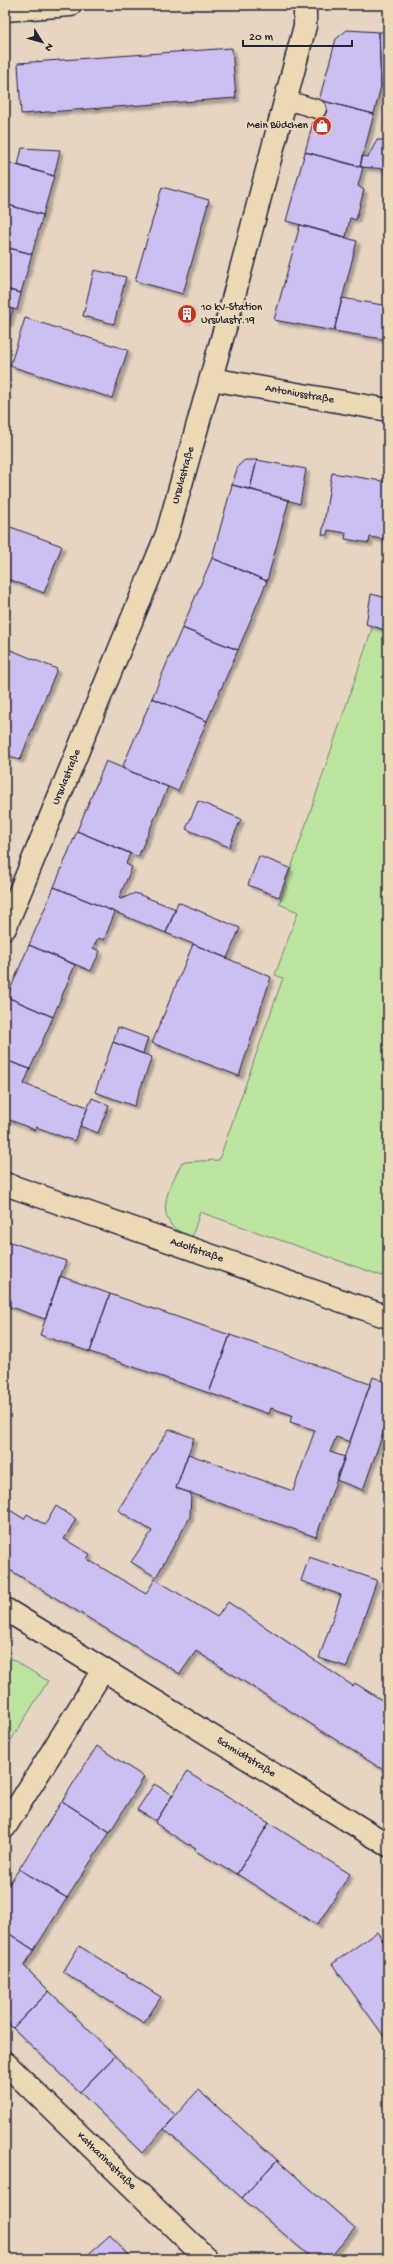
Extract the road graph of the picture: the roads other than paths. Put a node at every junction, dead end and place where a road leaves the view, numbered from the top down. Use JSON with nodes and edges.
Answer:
{"nodes":[{"id":1,"x":70,"y":5,"type":"edge"},
{"id":2,"x":305,"y":5,"type":"edge"},
{"id":3,"x":5,"y":10,"type":"edge"},
{"id":4,"x":286,"y":100,"type":"junction"},
{"id":5,"x":317,"y":108,"type":"dead end"},
{"id":6,"x":211,"y":380,"type":"junction"},
{"id":7,"x":388,"y":410,"type":"edge"},
{"id":8,"x":5,"y":928,"type":"edge"},
{"id":9,"x":5,"y":1184,"type":"edge"},
{"id":10,"x":388,"y":1317,"type":"edge"},
{"id":11,"x":5,"y":1609,"type":"edge"},
{"id":12,"x":103,"y":1670,"type":"junction"},
{"id":13,"x":5,"y":1827,"type":"edge"},
{"id":14,"x":388,"y":1845,"type":"edge"},
{"id":15,"x":5,"y":2063,"type":"edge"},
{"id":16,"x":207,"y":2259,"type":"edge"}],
"edges":[{"from":1,"to":3,"type":"street"},
{"from":2,"to":4,"type":"street","name":"Ursulastraße"},
{"from":4,"to":5,"type":"lane"},
{"from":4,"to":6,"type":"street","name":"Ursulastraße"},
{"from":6,"to":7,"type":"street","name":"Antoniusstraße"},
{"from":6,"to":8,"type":"street","name":"Ursulastraße"},
{"from":9,"to":10,"type":"street","name":"Adolfstraße"},
{"from":11,"to":12,"type":"street","name":"Schmidtstraße"},
{"from":12,"to":13,"type":"street"},
{"from":12,"to":14,"type":"street","name":"Schmidtstraße"},
{"from":15,"to":16,"type":"street","name":"Katharinastraße"}]}
